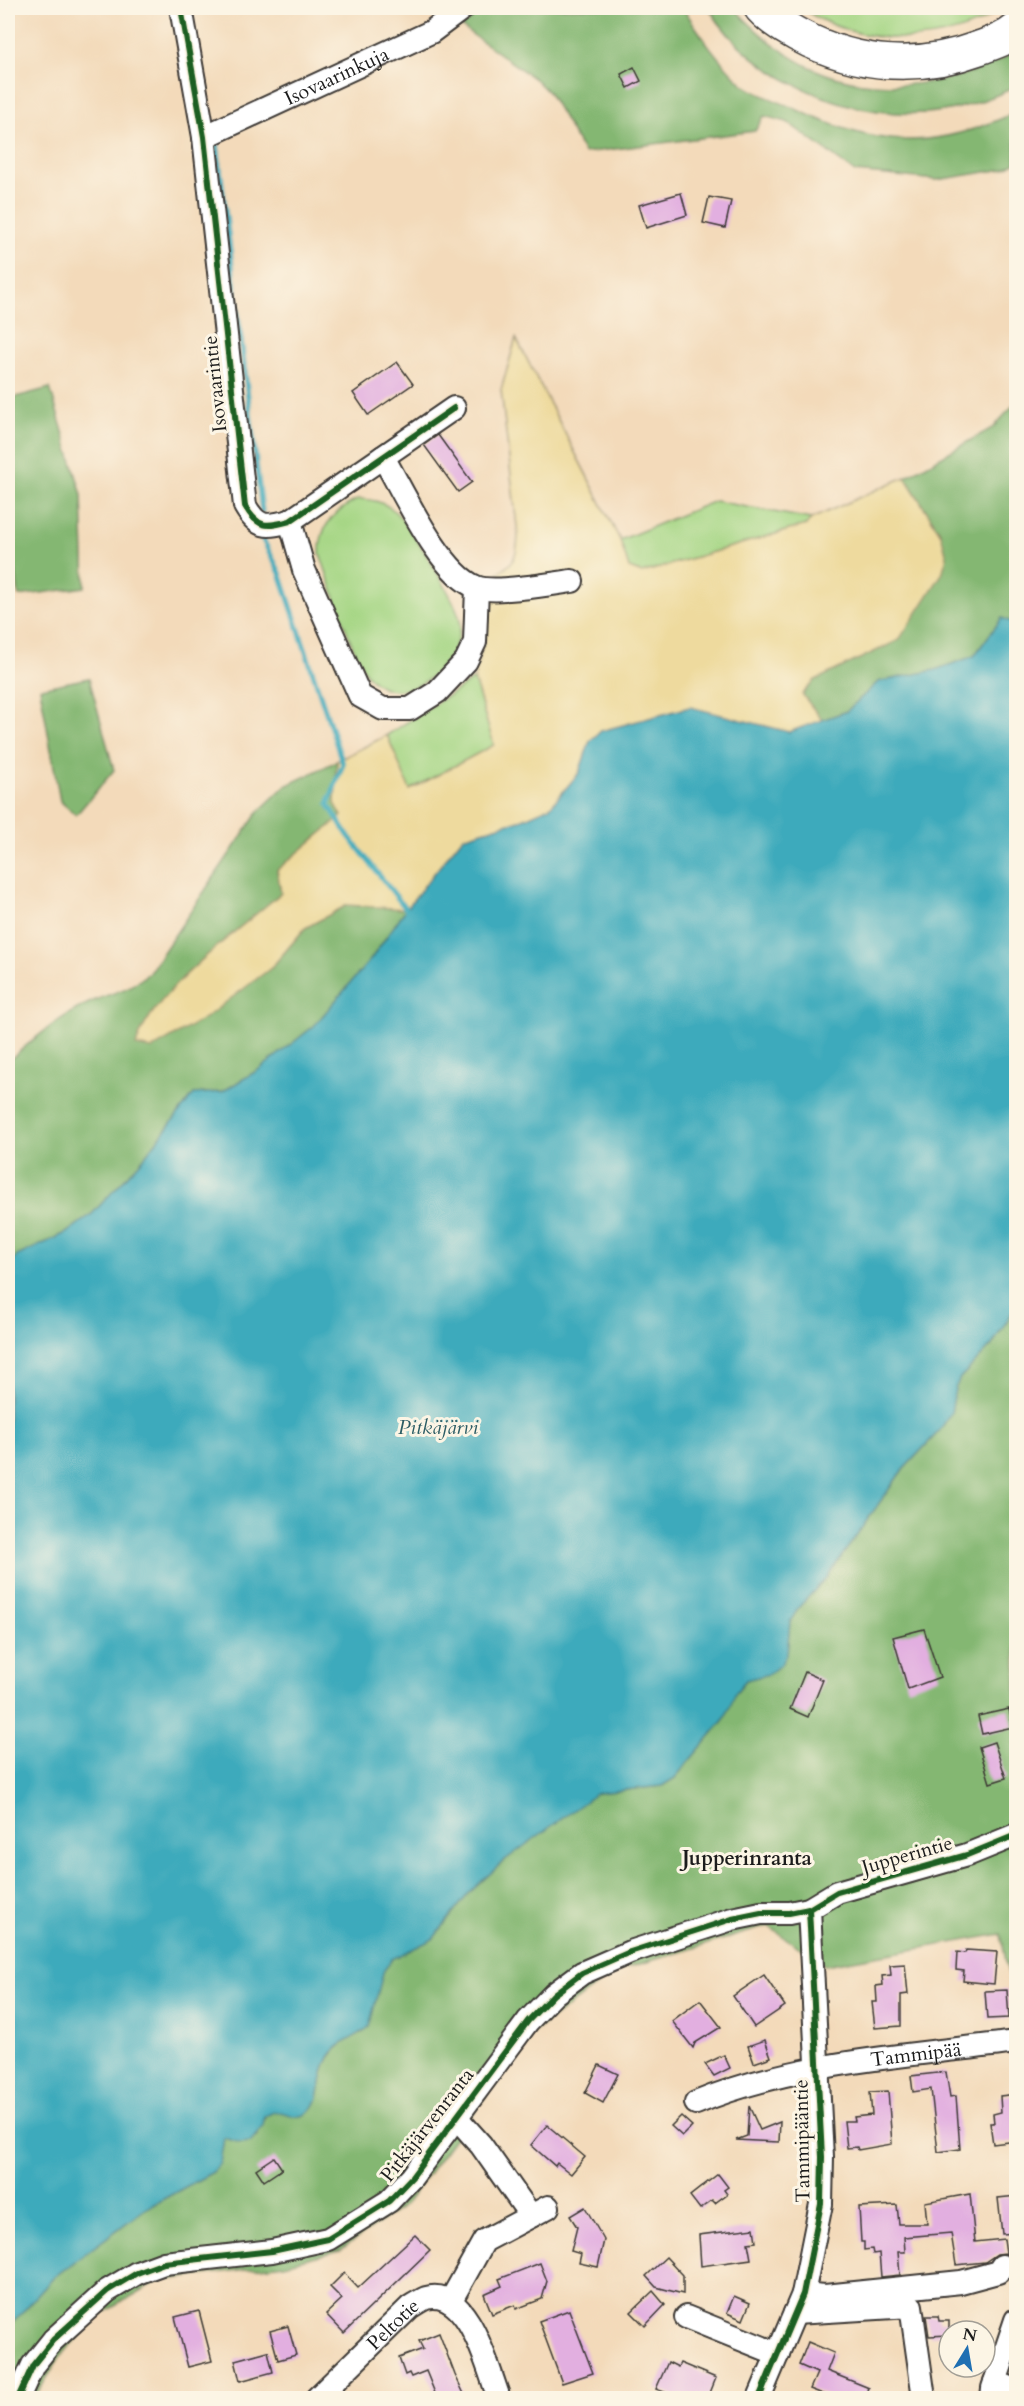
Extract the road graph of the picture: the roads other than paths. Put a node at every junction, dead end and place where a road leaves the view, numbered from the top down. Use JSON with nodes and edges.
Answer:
{"nodes":[{"id":1,"x":181,"y":8,"type":"edge"},
{"id":2,"x":463,"y":8,"type":"edge"},
{"id":3,"x":761,"y":8,"type":"edge"},
{"id":4,"x":778,"y":8,"type":"edge"},
{"id":5,"x":1017,"y":9,"type":"edge"},
{"id":6,"x":1017,"y":30,"type":"edge"},
{"id":7,"x":204,"y":137,"type":"junction"},
{"id":8,"x":454,"y":408,"type":"dead end"},
{"id":9,"x":383,"y":457,"type":"junction"},
{"id":10,"x":290,"y":521,"type":"junction"},
{"id":11,"x":572,"y":581,"type":"dead end"},
{"id":12,"x":477,"y":588,"type":"junction"},
{"id":13,"x":1017,"y":1835,"type":"edge"},
{"id":14,"x":809,"y":1909,"type":"junction"},
{"id":15,"x":1017,"y":2042,"type":"edge"},
{"id":16,"x":817,"y":2067,"type":"junction"},
{"id":17,"x":696,"y":2103,"type":"dead end"},
{"id":18,"x":456,"y":2117,"type":"junction"},
{"id":19,"x":1002,"y":2266,"type":"dead end"},
{"id":20,"x":450,"y":2302,"type":"junction"},
{"id":21,"x":799,"y":2303,"type":"junction"},
{"id":22,"x":686,"y":2317,"type":"dead end"},
{"id":23,"x":1017,"y":2320,"type":"edge"},
{"id":24,"x":778,"y":2354,"type":"junction"},
{"id":25,"x":994,"y":2390,"type":"edge"},
{"id":26,"x":1017,"y":2390,"type":"edge"},
{"id":27,"x":18,"y":2398,"type":"edge"},
{"id":28,"x":317,"y":2398,"type":"edge"},
{"id":29,"x":499,"y":2398,"type":"edge"},
{"id":30,"x":759,"y":2398,"type":"edge"},
{"id":31,"x":924,"y":2398,"type":"edge"}],
"edges":[{"from":1,"to":7,"type":"street","name":"Isovaarintie"},
{"from":2,"to":7,"type":"street","name":"Isovaarinkuja"},
{"from":3,"to":6,"type":"highway"},
{"from":4,"to":5,"type":"highway"},
{"from":7,"to":10,"type":"street","name":"Isovaarintie"},
{"from":8,"to":9,"type":"street","name":"Isovaarintie"},
{"from":9,"to":10,"type":"street","name":"Isovaarintie"},
{"from":9,"to":12,"type":"street"},
{"from":10,"to":12,"type":"street"},
{"from":11,"to":12,"type":"street"},
{"from":13,"to":14,"type":"street","name":"Jupperintie"},
{"from":14,"to":16,"type":"street","name":"Tammipääntie"},
{"from":14,"to":18,"type":"street","name":"Pitkäjärvenranta"},
{"from":15,"to":16,"type":"street","name":"Tammipää"},
{"from":16,"to":17,"type":"street","name":"Tammipää"},
{"from":16,"to":21,"type":"street","name":"Tammipääntie"},
{"from":18,"to":20,"type":"street"},
{"from":18,"to":27,"type":"street","name":"Pitkäjärvenranta"},
{"from":19,"to":21,"type":"street"},
{"from":20,"to":28,"type":"street","name":"Peltotie"},
{"from":20,"to":29,"type":"street","name":"Peltotie"},
{"from":21,"to":24,"type":"street","name":"Tammipääntie"},
{"from":21,"to":31,"type":"street"},
{"from":22,"to":24,"type":"street"},
{"from":23,"to":25,"type":"street"},
{"from":24,"to":30,"type":"street","name":"Tammipääntie"},
{"from":25,"to":26,"type":"street"}]}
